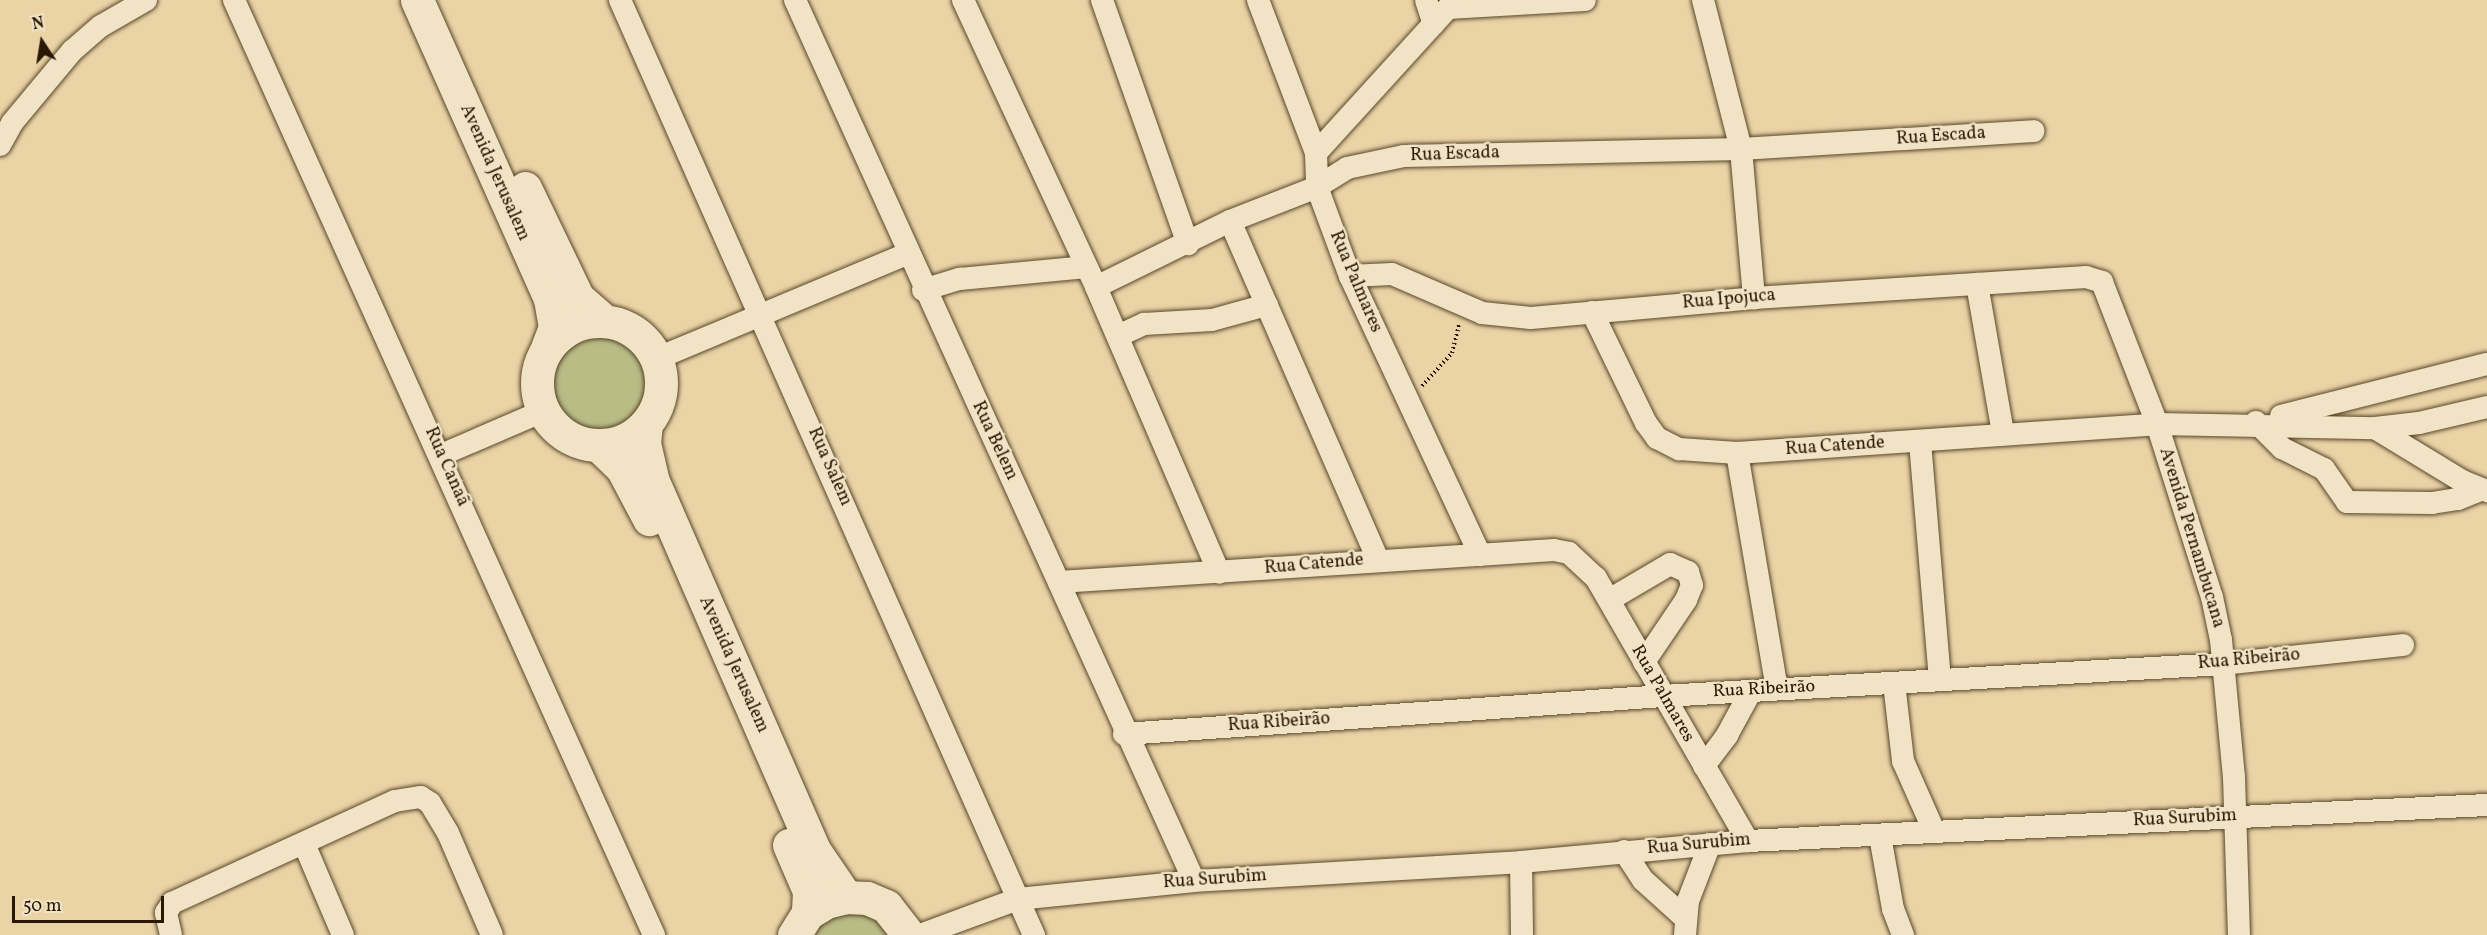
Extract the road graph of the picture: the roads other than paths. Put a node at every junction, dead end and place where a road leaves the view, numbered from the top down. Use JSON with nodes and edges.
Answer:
{"nodes":[{"id":1,"x":146,"y":0,"type":"edge"},
{"id":2,"x":234,"y":0,"type":"edge"},
{"id":3,"x":417,"y":0,"type":"edge"},
{"id":4,"x":440,"y":0,"type":"edge"},
{"id":5,"x":620,"y":0,"type":"edge"},
{"id":6,"x":795,"y":0,"type":"edge"},
{"id":7,"x":1102,"y":0,"type":"edge"},
{"id":8,"x":1258,"y":0,"type":"edge"},
{"id":9,"x":1426,"y":0,"type":"edge"},
{"id":10,"x":1585,"y":0,"type":"edge"},
{"id":11,"x":1703,"y":0,"type":"edge"},
{"id":12,"x":961,"y":1,"type":"edge"},
{"id":13,"x":1446,"y":11,"type":"edge"},
{"id":14,"x":2033,"y":131,"type":"dead end"},
{"id":15,"x":0,"y":145,"type":"edge"},
{"id":16,"x":1741,"y":149,"type":"junction"},
{"id":17,"x":1316,"y":153,"type":"junction"},
{"id":18,"x":1317,"y":187,"type":"junction"},
{"id":19,"x":1230,"y":221,"type":"junction"},
{"id":20,"x":1188,"y":244,"type":"junction"},
{"id":21,"x":907,"y":254,"type":"junction"},
{"id":22,"x":1350,"y":276,"type":"junction"},
{"id":23,"x":1091,"y":277,"type":"junction"},
{"id":24,"x":1977,"y":284,"type":"junction"},
{"id":25,"x":923,"y":290,"type":"junction"},
{"id":26,"x":2109,"y":294,"type":"joint"},
{"id":27,"x":1754,"y":298,"type":"junction"},
{"id":28,"x":1267,"y":305,"type":"junction"},
{"id":29,"x":1592,"y":312,"type":"junction"},
{"id":30,"x":763,"y":316,"type":"junction"},
{"id":31,"x":604,"y":321,"type":"junction"},
{"id":32,"x":1118,"y":336,"type":"junction"},
{"id":33,"x":547,"y":348,"type":"junction"},
{"id":34,"x":657,"y":358,"type":"junction"},
{"id":35,"x":2487,"y":364,"type":"edge"},
{"id":36,"x":2487,"y":407,"type":"edge"},
{"id":37,"x":541,"y":412,"type":"junction"},
{"id":38,"x":2157,"y":423,"type":"junction"},
{"id":39,"x":2256,"y":423,"type":"junction"},
{"id":40,"x":646,"y":424,"type":"junction"},
{"id":41,"x":2376,"y":428,"type":"junction"},
{"id":42,"x":2003,"y":433,"type":"junction"},
{"id":43,"x":1920,"y":442,"type":"junction"},
{"id":44,"x":598,"y":445,"type":"junction"},
{"id":45,"x":1737,"y":453,"type":"junction"},
{"id":46,"x":441,"y":455,"type":"junction"},
{"id":47,"x":2483,"y":491,"type":"edge"},
{"id":48,"x":1569,"y":553,"type":"joint"},
{"id":49,"x":1480,"y":555,"type":"junction"},
{"id":50,"x":1378,"y":560,"type":"junction"},
{"id":51,"x":1219,"y":573,"type":"junction"},
{"id":52,"x":686,"y":580,"type":"junction"},
{"id":53,"x":1059,"y":582,"type":"junction"},
{"id":54,"x":1609,"y":600,"type":"junction"},
{"id":55,"x":2403,"y":645,"type":"dead end"},
{"id":56,"x":1644,"y":662,"type":"junction"},
{"id":57,"x":2223,"y":664,"type":"junction"},
{"id":58,"x":1940,"y":680,"type":"junction"},
{"id":59,"x":1894,"y":683,"type":"junction"},
{"id":60,"x":1777,"y":689,"type":"junction"},
{"id":61,"x":1751,"y":691,"type":"junction"},
{"id":62,"x":1663,"y":696,"type":"junction"},
{"id":63,"x":1124,"y":734,"type":"junction"},
{"id":64,"x":766,"y":765,"type":"junction"},
{"id":65,"x":1704,"y":766,"type":"junction"},
{"id":66,"x":2487,"y":805,"type":"edge"},
{"id":67,"x":2236,"y":816,"type":"junction"},
{"id":68,"x":1934,"y":831,"type":"junction"},
{"id":69,"x":1880,"y":836,"type":"junction"},
{"id":70,"x":1748,"y":841,"type":"junction"},
{"id":71,"x":1710,"y":844,"type":"junction"},
{"id":72,"x":305,"y":846,"type":"junction"},
{"id":73,"x":1624,"y":851,"type":"junction"},
{"id":74,"x":1521,"y":862,"type":"junction"},
{"id":75,"x":1194,"y":881,"type":"junction"},
{"id":76,"x":846,"y":897,"type":"junction"},
{"id":77,"x":1018,"y":899,"type":"junction"},
{"id":78,"x":801,"y":924,"type":"edge"},
{"id":79,"x":1685,"y":926,"type":"edge"},
{"id":80,"x":171,"y":935,"type":"edge"},
{"id":81,"x":343,"y":935,"type":"edge"},
{"id":82,"x":492,"y":935,"type":"edge"},
{"id":83,"x":654,"y":935,"type":"edge"},
{"id":84,"x":909,"y":935,"type":"edge"},
{"id":85,"x":920,"y":935,"type":"edge"},
{"id":86,"x":1034,"y":935,"type":"edge"},
{"id":87,"x":1522,"y":935,"type":"edge"},
{"id":88,"x":1903,"y":935,"type":"edge"},
{"id":89,"x":2239,"y":935,"type":"edge"}],
"edges":[{"from":1,"to":15,"type":"street"},
{"from":2,"to":46,"type":"street","name":"Rua Canaã"},
{"from":3,"to":33,"type":"street","name":"Avenida Jerusalem"},
{"from":4,"to":31,"type":"street","name":"Avenida Jerusalem"},
{"from":5,"to":30,"type":"street","name":"Rua Salem"},
{"from":6,"to":21,"type":"street","name":"Rua Belem"},
{"from":7,"to":20,"type":"street"},
{"from":8,"to":17,"type":"street","name":"Rua Palmares"},
{"from":9,"to":13,"type":"street"},
{"from":10,"to":13,"type":"street"},
{"from":11,"to":16,"type":"street"},
{"from":12,"to":23,"type":"street"},
{"from":13,"to":17,"type":"street"},
{"from":14,"to":16,"type":"street","name":"Rua Escada"},
{"from":16,"to":18,"type":"street","name":"Rua Escada"},
{"from":16,"to":27,"type":"street"},
{"from":17,"to":18,"type":"street","name":"Rua Palmares"},
{"from":18,"to":19,"type":"street","name":"Rua Escada"},
{"from":18,"to":22,"type":"street","name":"Rua Palmares"},
{"from":19,"to":20,"type":"street","name":"Rua Escada"},
{"from":19,"to":28,"type":"street"},
{"from":20,"to":23,"type":"street","name":"Rua Escada"},
{"from":21,"to":25,"type":"street","name":"Rua Belem"},
{"from":21,"to":30,"type":"street"},
{"from":22,"to":29,"type":"street","name":"Rua Ipojuca"},
{"from":22,"to":49,"type":"street","name":"Rua Palmares"},
{"from":23,"to":25,"type":"street","name":"Rua Escada"},
{"from":23,"to":32,"type":"street"},
{"from":24,"to":26,"type":"street","name":"Rua Ipojuca"},
{"from":24,"to":27,"type":"street","name":"Rua Ipojuca"},
{"from":24,"to":42,"type":"street"},
{"from":25,"to":53,"type":"street","name":"Rua Belem"},
{"from":26,"to":38,"type":"street","name":"Avenida Pernambucana"},
{"from":27,"to":29,"type":"street","name":"Rua Ipojuca"},
{"from":28,"to":32,"type":"street"},
{"from":28,"to":50,"type":"street"},
{"from":29,"to":45,"type":"street","name":"Rua Catende"},
{"from":30,"to":34,"type":"street"},
{"from":30,"to":77,"type":"street","name":"Rua Salem"},
{"from":31,"to":33,"type":"street","name":"Avenida Jerusalem"},
{"from":31,"to":34,"type":"street","name":"Avenida Jerusalem"},
{"from":32,"to":51,"type":"street"},
{"from":33,"to":37,"type":"street","name":"Avenida Jerusalem"},
{"from":34,"to":40,"type":"street","name":"Avenida Jerusalem"},
{"from":35,"to":39,"type":"street"},
{"from":36,"to":41,"type":"street"},
{"from":37,"to":44,"type":"street"},
{"from":37,"to":46,"type":"street"},
{"from":38,"to":39,"type":"street","name":"Rua Catende"},
{"from":38,"to":42,"type":"street","name":"Rua Catende"},
{"from":38,"to":57,"type":"street","name":"Avenida Pernambucana"},
{"from":39,"to":41,"type":"street"},
{"from":39,"to":47,"type":"street"},
{"from":40,"to":44,"type":"street"},
{"from":40,"to":52,"type":"street","name":"Avenida Jerusalem"},
{"from":41,"to":47,"type":"street"},
{"from":42,"to":43,"type":"street","name":"Rua Catende"},
{"from":43,"to":45,"type":"street","name":"Rua Catende"},
{"from":43,"to":58,"type":"street"},
{"from":44,"to":52,"type":"street","name":"Avenida Jerusalem"},
{"from":45,"to":60,"type":"street"},
{"from":46,"to":83,"type":"street","name":"Rua Canaã"},
{"from":48,"to":49,"type":"street","name":"Rua Catende"},
{"from":48,"to":54,"type":"street","name":"Rua Palmares"},
{"from":49,"to":50,"type":"street","name":"Rua Catende"},
{"from":50,"to":51,"type":"street","name":"Rua Catende"},
{"from":51,"to":53,"type":"street","name":"Rua Catende"},
{"from":52,"to":64,"type":"street","name":"Avenida Jerusalem"},
{"from":53,"to":63,"type":"street","name":"Rua Belem"},
{"from":54,"to":56,"type":"street","name":"Rua Palmares"},
{"from":54,"to":56,"type":"street"},
{"from":55,"to":57,"type":"street","name":"Rua Ribeirão"},
{"from":56,"to":62,"type":"street","name":"Rua Palmares"},
{"from":57,"to":58,"type":"street","name":"Rua Ribeirão"},
{"from":57,"to":67,"type":"street","name":"Avenida Pernambucana"},
{"from":58,"to":59,"type":"street","name":"Rua Ribeirão"},
{"from":59,"to":60,"type":"street","name":"Rua Ribeirão"},
{"from":59,"to":68,"type":"street"},
{"from":60,"to":61,"type":"street","name":"Rua Ribeirão"},
{"from":61,"to":62,"type":"street","name":"Rua Ribeirão"},
{"from":61,"to":65,"type":"street"},
{"from":62,"to":63,"type":"street","name":"Rua Ribeirão"},
{"from":62,"to":65,"type":"street","name":"Rua Palmares"},
{"from":63,"to":75,"type":"street","name":"Rua Belem"},
{"from":64,"to":76,"type":"street","name":"Avenida Jerusalem"},
{"from":64,"to":78,"type":"street","name":"Avenida Jerusalem"},
{"from":65,"to":70,"type":"street","name":"Rua Palmares"},
{"from":66,"to":67,"type":"street","name":"Rua Surubim"},
{"from":67,"to":68,"type":"street","name":"Rua Surubim"},
{"from":67,"to":89,"type":"street","name":"Avenida Pernambucana"},
{"from":68,"to":69,"type":"street","name":"Rua Surubim"},
{"from":69,"to":70,"type":"street","name":"Rua Surubim"},
{"from":69,"to":88,"type":"street"},
{"from":70,"to":71,"type":"street","name":"Rua Surubim"},
{"from":71,"to":73,"type":"street","name":"Rua Surubim"},
{"from":71,"to":79,"type":"street"},
{"from":72,"to":80,"type":"street"},
{"from":72,"to":81,"type":"street"},
{"from":72,"to":82,"type":"street"},
{"from":73,"to":74,"type":"street","name":"Rua Surubim"},
{"from":73,"to":79,"type":"street"},
{"from":74,"to":75,"type":"street","name":"Rua Surubim"},
{"from":74,"to":87,"type":"street"},
{"from":75,"to":77,"type":"street","name":"Rua Surubim"},
{"from":76,"to":78,"type":"street","name":"Avenida Jerusalem"},
{"from":76,"to":84,"type":"street","name":"Avenida Jerusalem"},
{"from":77,"to":85,"type":"street","name":"Rua Surubim"},
{"from":77,"to":86,"type":"street","name":"Rua Salem"}]}
